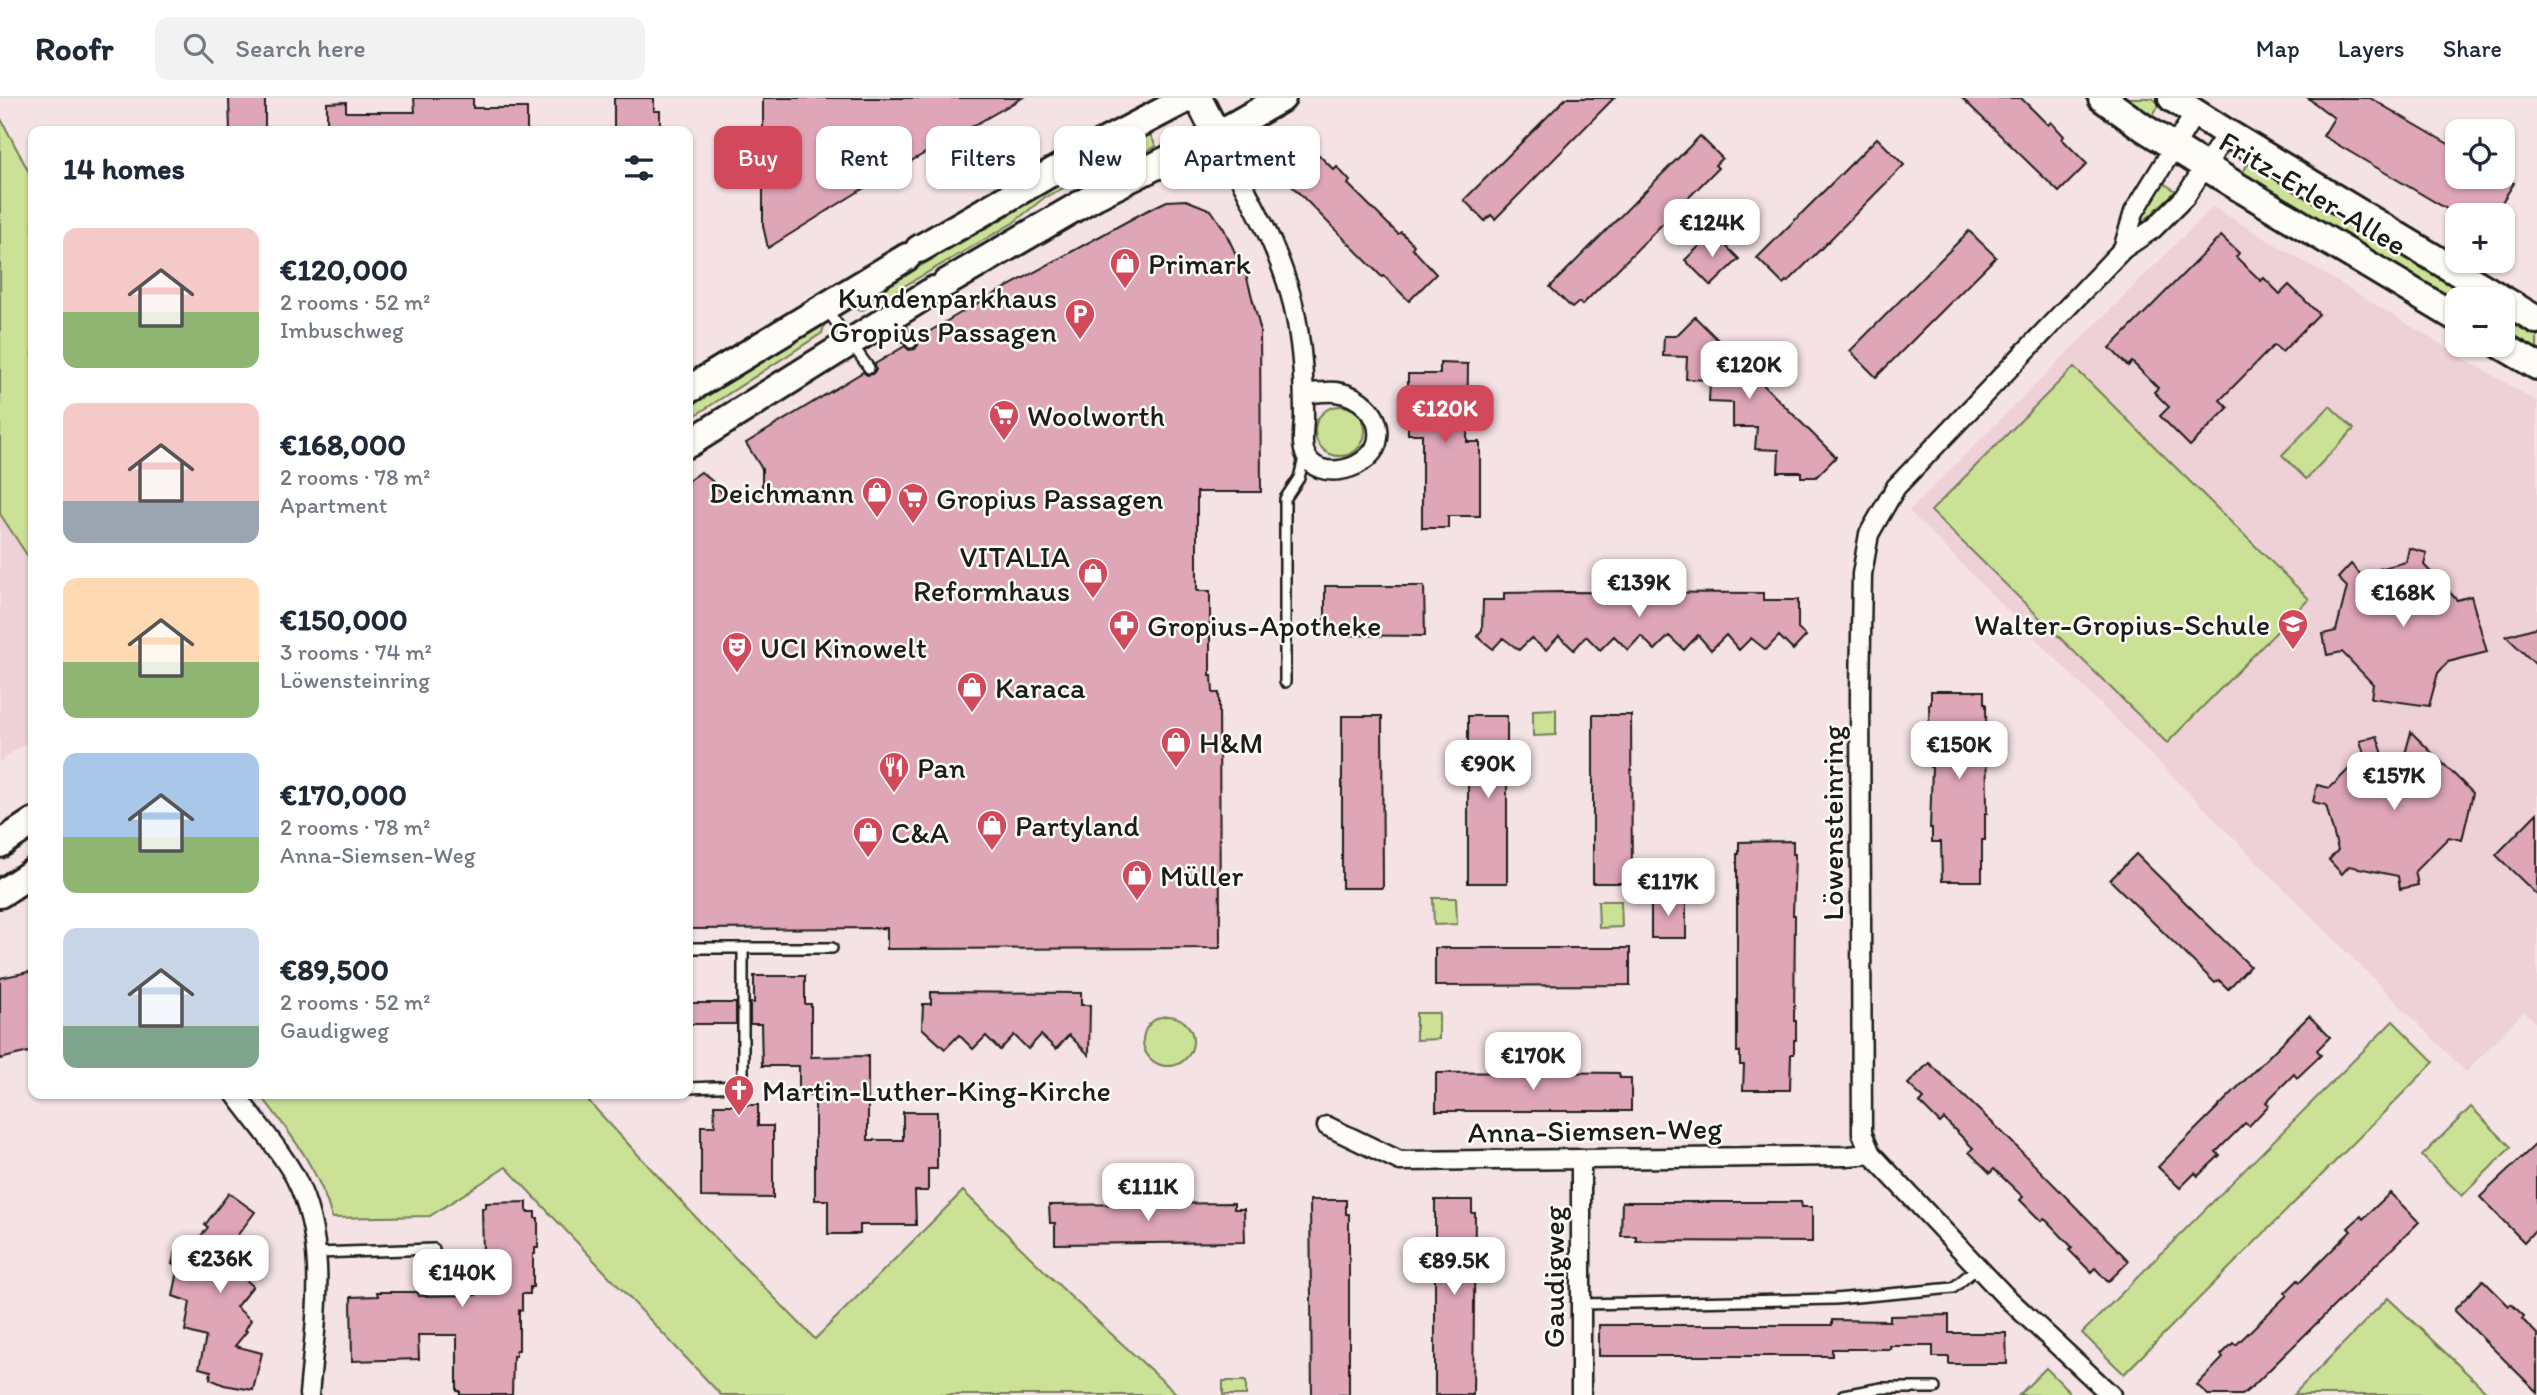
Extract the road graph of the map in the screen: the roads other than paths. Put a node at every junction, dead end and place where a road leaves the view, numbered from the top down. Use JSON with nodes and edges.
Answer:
{"nodes":[{"id":1,"x":1188,"y":98,"type":"edge"},
{"id":2,"x":1198,"y":98,"type":"edge"},
{"id":3,"x":1282,"y":98,"type":"edge"},
{"id":4,"x":2102,"y":98,"type":"edge"},
{"id":5,"x":2172,"y":98,"type":"edge"},
{"id":6,"x":2195,"y":113,"type":"junction"},
{"id":7,"x":1135,"y":126,"type":"edge"},
{"id":8,"x":1212,"y":126,"type":"edge"},
{"id":9,"x":1233,"y":126,"type":"edge"},
{"id":10,"x":2227,"y":133,"type":"junction"},
{"id":11,"x":2174,"y":147,"type":"junction"},
{"id":12,"x":1160,"y":164,"type":"edge"},
{"id":13,"x":2205,"y":167,"type":"junction"},
{"id":14,"x":1054,"y":171,"type":"edge"},
{"id":15,"x":1097,"y":189,"type":"edge"},
{"id":16,"x":1244,"y":189,"type":"edge"},
{"id":17,"x":1095,"y":197,"type":"junction"},
{"id":18,"x":2123,"y":249,"type":"junction"},
{"id":19,"x":824,"y":306,"type":"junction"},
{"id":20,"x":2445,"y":311,"type":"edge"},
{"id":21,"x":891,"y":316,"type":"junction"},
{"id":22,"x":2537,"y":320,"type":"edge"},
{"id":23,"x":850,"y":342,"type":"junction"},
{"id":24,"x":911,"y":343,"type":"dead end"},
{"id":25,"x":2515,"y":353,"type":"edge"},
{"id":26,"x":2537,"y":366,"type":"edge"},
{"id":27,"x":869,"y":368,"type":"dead end"},
{"id":28,"x":693,"y":387,"type":"edge"},
{"id":29,"x":1304,"y":394,"type":"junction"},
{"id":30,"x":693,"y":441,"type":"edge"},
{"id":31,"x":1305,"y":453,"type":"junction"},
{"id":32,"x":1285,"y":682,"type":"dead end"},
{"id":33,"x":28,"y":827,"type":"edge"},
{"id":34,"x":0,"y":844,"type":"edge"},
{"id":35,"x":28,"y":875,"type":"edge"},
{"id":36,"x":0,"y":894,"type":"edge"},
{"id":37,"x":693,"y":948,"type":"edge"},
{"id":38,"x":743,"y":948,"type":"junction"},
{"id":39,"x":832,"y":948,"type":"dead end"},
{"id":40,"x":693,"y":1088,"type":"edge"},
{"id":41,"x":239,"y":1099,"type":"edge"},
{"id":42,"x":1328,"y":1126,"type":"dead end"},
{"id":43,"x":1871,"y":1154,"type":"junction"},
{"id":44,"x":1581,"y":1159,"type":"junction"},
{"id":45,"x":434,"y":1249,"type":"dead end"},
{"id":46,"x":317,"y":1253,"type":"junction"},
{"id":47,"x":1978,"y":1267,"type":"junction"},
{"id":48,"x":1581,"y":1304,"type":"junction"},
{"id":49,"x":1935,"y":1388,"type":"dead end"},
{"id":50,"x":309,"y":1395,"type":"edge"},
{"id":51,"x":1581,"y":1395,"type":"edge"},
{"id":52,"x":1843,"y":1395,"type":"edge"},
{"id":53,"x":2111,"y":1395,"type":"edge"}],
"edges":[{"from":1,"to":7,"type":"main road"},
{"from":2,"to":8,"type":"main road"},
{"from":3,"to":9,"type":"main road"},
{"from":4,"to":11,"type":"main road","name":"Fritz-Erler-Allee"},
{"from":5,"to":6,"type":"main road","name":"Fritz-Erler-Allee"},
{"from":6,"to":10,"type":"main road","name":"Fritz-Erler-Allee"},
{"from":6,"to":11,"type":"street","name":"Löwensteinring"},
{"from":10,"to":13,"type":"street","name":"Löwensteinring"},
{"from":10,"to":22,"type":"main road","name":"Fritz-Erler-Allee"},
{"from":11,"to":13,"type":"main road","name":"Fritz-Erler-Allee"},
{"from":11,"to":18,"type":"street","name":"Löwensteinring"},
{"from":12,"to":17,"type":"main road"},
{"from":13,"to":18,"type":"street","name":"Löwensteinring"},
{"from":13,"to":20,"type":"main road","name":"Fritz-Erler-Allee"},
{"from":14,"to":19,"type":"main road"},
{"from":15,"to":17,"type":"lane"},
{"from":16,"to":29,"type":"street"},
{"from":17,"to":21,"type":"main road"},
{"from":18,"to":43,"type":"street","name":"Löwensteinring"},
{"from":19,"to":23,"type":"lane"},
{"from":19,"to":28,"type":"main road"},
{"from":21,"to":23,"type":"main road"},
{"from":21,"to":24,"type":"lane"},
{"from":23,"to":27,"type":"lane"},
{"from":23,"to":30,"type":"main road"},
{"from":25,"to":26,"type":"main road"},
{"from":29,"to":31,"type":"street"},
{"from":29,"to":31,"type":"street"},
{"from":31,"to":32,"type":"lane"},
{"from":33,"to":34,"type":"main road"},
{"from":35,"to":36,"type":"main road"},
{"from":37,"to":38,"type":"lane"},
{"from":38,"to":39,"type":"lane"},
{"from":38,"to":40,"type":"lane"},
{"from":41,"to":46,"type":"street"},
{"from":42,"to":44,"type":"street","name":"Anna-Siemsen-Weg"},
{"from":43,"to":44,"type":"street","name":"Anna-Siemsen-Weg"},
{"from":43,"to":47,"type":"street","name":"Löwensteinring"},
{"from":44,"to":48,"type":"street","name":"Gaudigweg"},
{"from":45,"to":46,"type":"lane"},
{"from":46,"to":50,"type":"street"},
{"from":47,"to":48,"type":"lane"},
{"from":47,"to":53,"type":"street","name":"Löwensteinring"},
{"from":48,"to":51,"type":"street","name":"Gaudigweg"},
{"from":49,"to":52,"type":"lane"}]}
